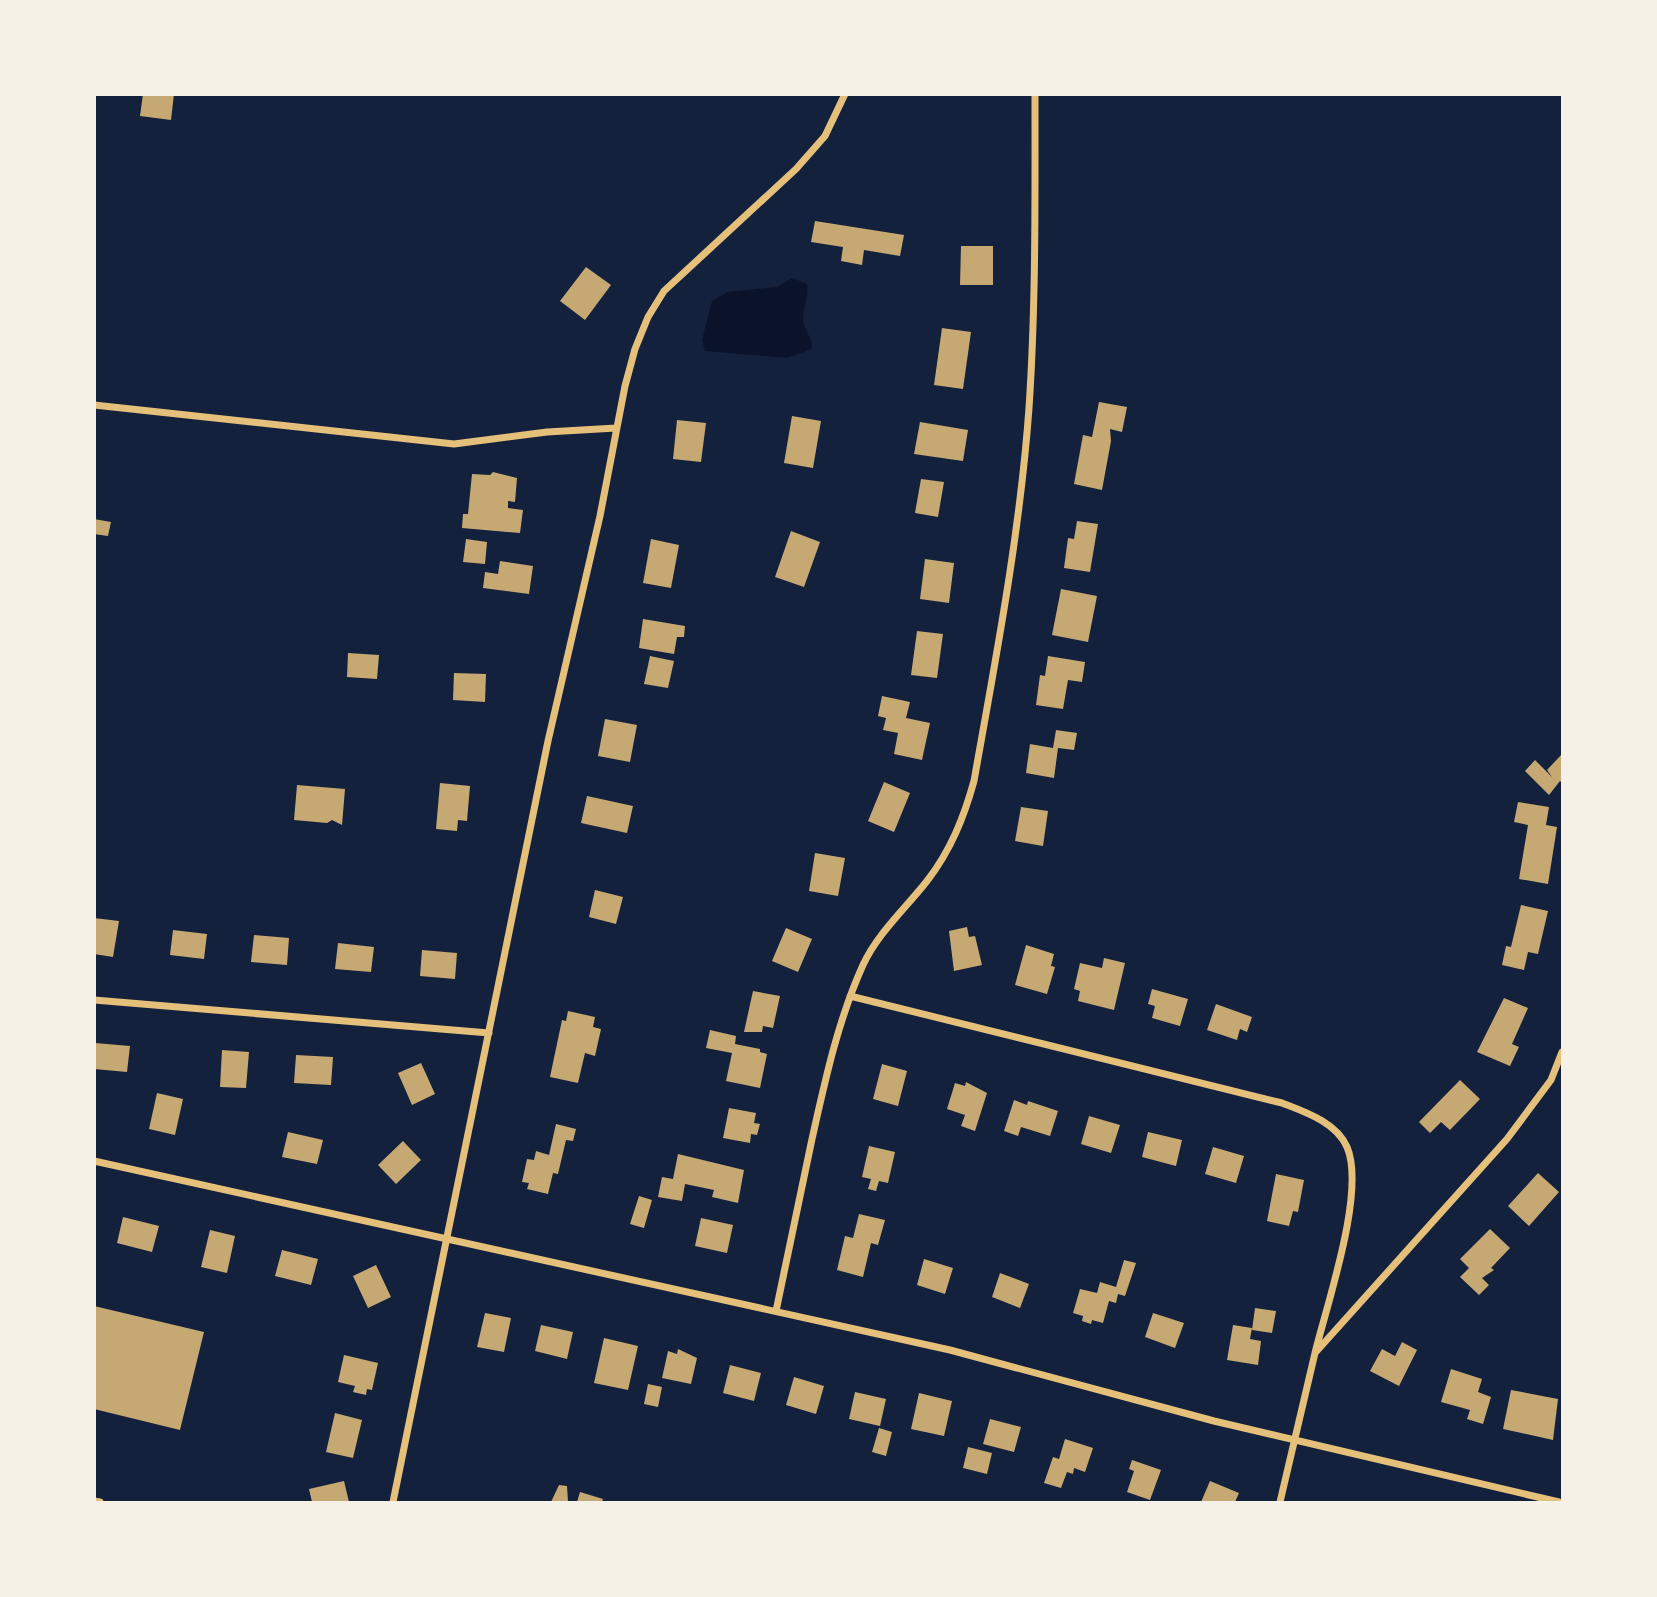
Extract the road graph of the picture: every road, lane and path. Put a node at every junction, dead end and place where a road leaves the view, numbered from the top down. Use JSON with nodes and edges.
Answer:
{"nodes":[{"id":1,"x":845,"y":94,"type":"edge"},
{"id":2,"x":1035,"y":94,"type":"edge"},
{"id":3,"x":94,"y":405,"type":"edge"},
{"id":4,"x":616,"y":428,"type":"junction"},
{"id":5,"x":850,"y":996,"type":"junction"},
{"id":6,"x":94,"y":1000,"type":"edge"},
{"id":7,"x":489,"y":1033,"type":"junction"},
{"id":8,"x":1563,"y":1052,"type":"edge"},
{"id":9,"x":94,"y":1161,"type":"edge"},
{"id":10,"x":449,"y":1239,"type":"junction"},
{"id":11,"x":776,"y":1311,"type":"junction"},
{"id":12,"x":1315,"y":1353,"type":"junction"},
{"id":13,"x":1294,"y":1440,"type":"junction"},
{"id":14,"x":94,"y":1501,"type":"edge"},
{"id":15,"x":100,"y":1503,"type":"edge"},
{"id":16,"x":393,"y":1503,"type":"edge"},
{"id":17,"x":1280,"y":1503,"type":"edge"},
{"id":18,"x":1559,"y":1503,"type":"edge"}],
"edges":[{"from":1,"to":4,"type":"street"},
{"from":2,"to":5,"type":"street"},
{"from":3,"to":4,"type":"street"},
{"from":4,"to":7,"type":"street"},
{"from":5,"to":11,"type":"street"},
{"from":5,"to":12,"type":"street"},
{"from":6,"to":7,"type":"street"},
{"from":7,"to":10,"type":"street"},
{"from":8,"to":12,"type":"street"},
{"from":9,"to":10,"type":"street"},
{"from":10,"to":11,"type":"street"},
{"from":10,"to":16,"type":"street"},
{"from":11,"to":13,"type":"street"},
{"from":12,"to":13,"type":"street"},
{"from":13,"to":17,"type":"street"},
{"from":13,"to":18,"type":"street"},
{"from":14,"to":15,"type":"street"}]}
